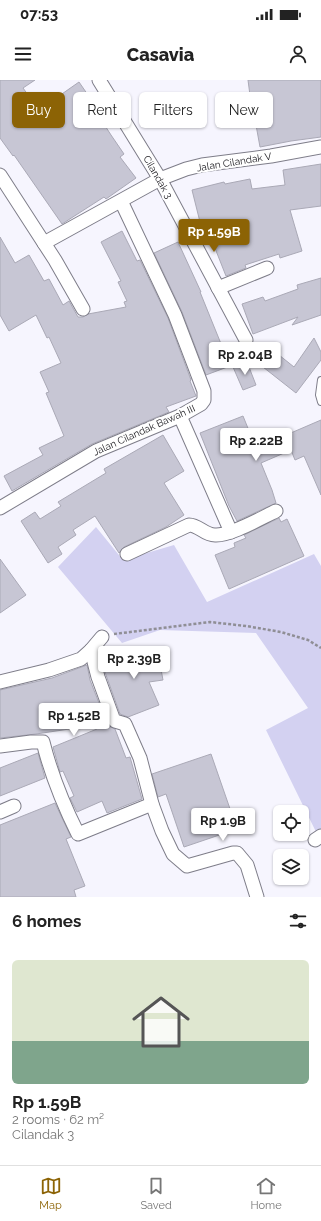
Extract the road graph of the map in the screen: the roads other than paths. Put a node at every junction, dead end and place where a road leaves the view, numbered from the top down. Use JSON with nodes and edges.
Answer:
{"nodes":[{"id":1,"x":99,"y":80,"type":"edge"},
{"id":2,"x":321,"y":147,"type":"edge"},
{"id":3,"x":0,"y":175,"type":"edge"},
{"id":4,"x":160,"y":179,"type":"junction"},
{"id":5,"x":121,"y":201,"type":"junction"},
{"id":6,"x":44,"y":243,"type":"junction"},
{"id":7,"x":267,"y":268,"type":"dead end"},
{"id":8,"x":218,"y":288,"type":"junction"},
{"id":9,"x":83,"y":309,"type":"dead end"},
{"id":10,"x":246,"y":340,"type":"dead end"},
{"id":11,"x":321,"y":380,"type":"edge"},
{"id":12,"x":321,"y":402,"type":"edge"},
{"id":13,"x":180,"y":416,"type":"junction"},
{"id":14,"x":0,"y":508,"type":"edge"},
{"id":15,"x":276,"y":511,"type":"dead end"},
{"id":16,"x":231,"y":532,"type":"junction"},
{"id":17,"x":127,"y":554,"type":"dead end"},
{"id":18,"x":102,"y":637,"type":"road end"},
{"id":19,"x":91,"y":650,"type":"junction"},
{"id":20,"x":0,"y":682,"type":"edge"},
{"id":21,"x":0,"y":746,"type":"edge"},
{"id":22,"x":152,"y":804,"type":"junction"},
{"id":23,"x":14,"y":806,"type":"dead end"},
{"id":24,"x":0,"y":812,"type":"edge"},
{"id":25,"x":257,"y":897,"type":"edge"}],
"edges":[{"from":1,"to":4,"type":"street","name":"Cilandak 3"},
{"from":2,"to":4,"type":"street","name":"Jalan Cilandak V"},
{"from":3,"to":6,"type":"street"},
{"from":4,"to":5,"type":"street","name":"Jalan Cilandak V"},
{"from":4,"to":8,"type":"street","name":"Cilandak 3"},
{"from":5,"to":6,"type":"street","name":"Jalan Cilandak V"},
{"from":5,"to":13,"type":"street","name":"Jalan Cilandak Bawah III"},
{"from":6,"to":9,"type":"street"},
{"from":7,"to":8,"type":"street"},
{"from":8,"to":10,"type":"street","name":"Cilandak 3"},
{"from":11,"to":12,"type":"lane"},
{"from":13,"to":14,"type":"street","name":"Jalan Cilandak Bawah III"},
{"from":13,"to":16,"type":"street"},
{"from":15,"to":16,"type":"street"},
{"from":16,"to":17,"type":"street"},
{"from":18,"to":19,"type":"street"},
{"from":19,"to":20,"type":"street"},
{"from":19,"to":22,"type":"street"},
{"from":21,"to":22,"type":"street"},
{"from":22,"to":25,"type":"street"},
{"from":23,"to":24,"type":"street"}]}
